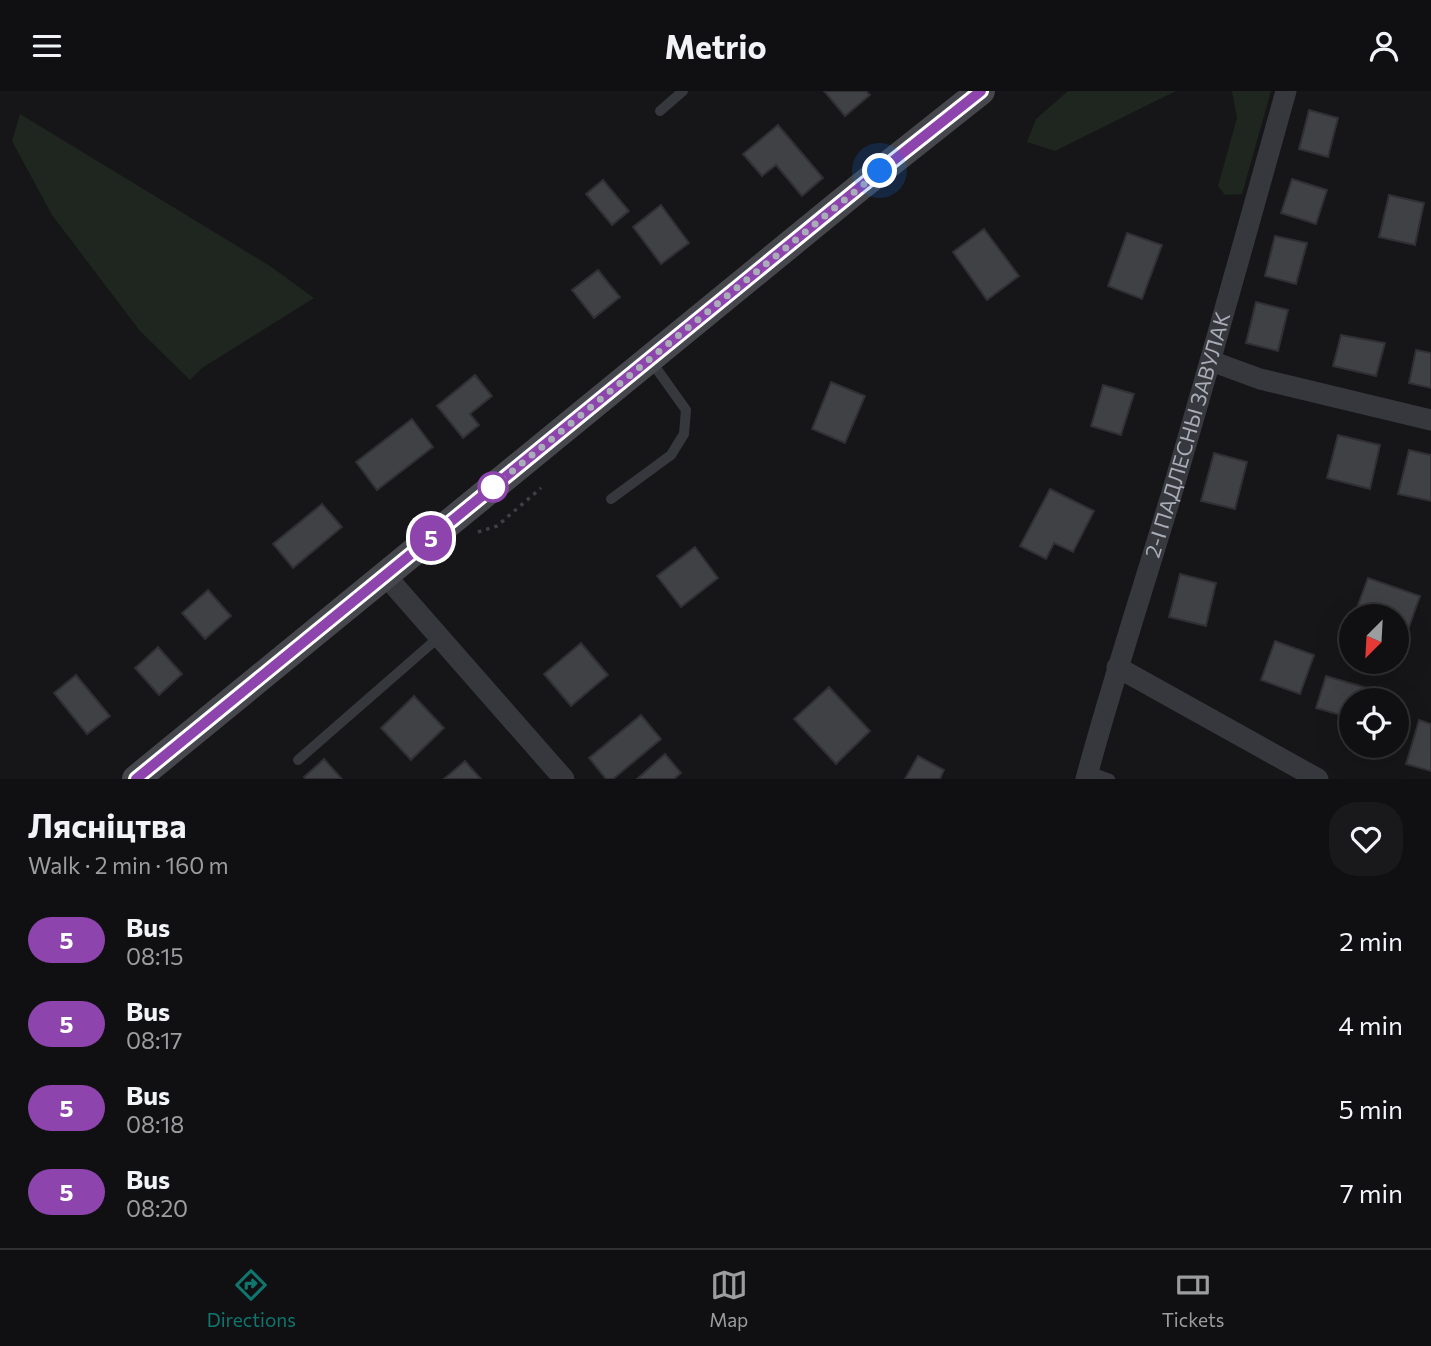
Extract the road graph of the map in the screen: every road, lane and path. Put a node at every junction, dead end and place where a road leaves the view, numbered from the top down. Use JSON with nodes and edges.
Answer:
{"nodes":[{"id":1,"x":683,"y":91,"type":"edge"},
{"id":2,"x":981,"y":91,"type":"edge"},
{"id":3,"x":1286,"y":91,"type":"edge"},
{"id":4,"x":660,"y":110,"type":"dead end"},
{"id":5,"x":650,"y":358,"type":"junction"},
{"id":6,"x":1211,"y":361,"type":"junction"},
{"id":7,"x":1431,"y":420,"type":"edge"},
{"id":8,"x":541,"y":488,"type":"dead end"},
{"id":9,"x":611,"y":499,"type":"dead end"},
{"id":10,"x":497,"y":526,"type":"dead end"},
{"id":11,"x":385,"y":575,"type":"junction"},
{"id":12,"x":439,"y":637,"type":"junction"},
{"id":13,"x":1117,"y":667,"type":"junction"},
{"id":14,"x":298,"y":760,"type":"dead end"},
{"id":15,"x":1087,"y":775,"type":"edge"},
{"id":16,"x":136,"y":779,"type":"edge"},
{"id":17,"x":564,"y":779,"type":"edge"},
{"id":18,"x":1110,"y":779,"type":"edge"},
{"id":19,"x":1318,"y":779,"type":"edge"}],
"edges":[{"from":1,"to":4,"type":"lane"},
{"from":2,"to":5,"type":"main road"},
{"from":3,"to":6,"type":"street","name":"2-І ПАДЛЕСНЫ ЗАВУЛАК"},
{"from":5,"to":9,"type":"lane"},
{"from":5,"to":11,"type":"main road"},
{"from":6,"to":7,"type":"street"},
{"from":6,"to":13,"type":"street","name":"2-І ПАДЛЕСНЫ ЗАВУЛАК"},
{"from":8,"to":10,"type":"path"},
{"from":11,"to":12,"type":"street"},
{"from":11,"to":16,"type":"main road"},
{"from":12,"to":14,"type":"lane"},
{"from":12,"to":17,"type":"street"},
{"from":13,"to":15,"type":"street","name":"2-І ПАДЛЕСНЫ ЗАВУЛАК"},
{"from":13,"to":19,"type":"street"},
{"from":15,"to":18,"type":"lane"}]}
